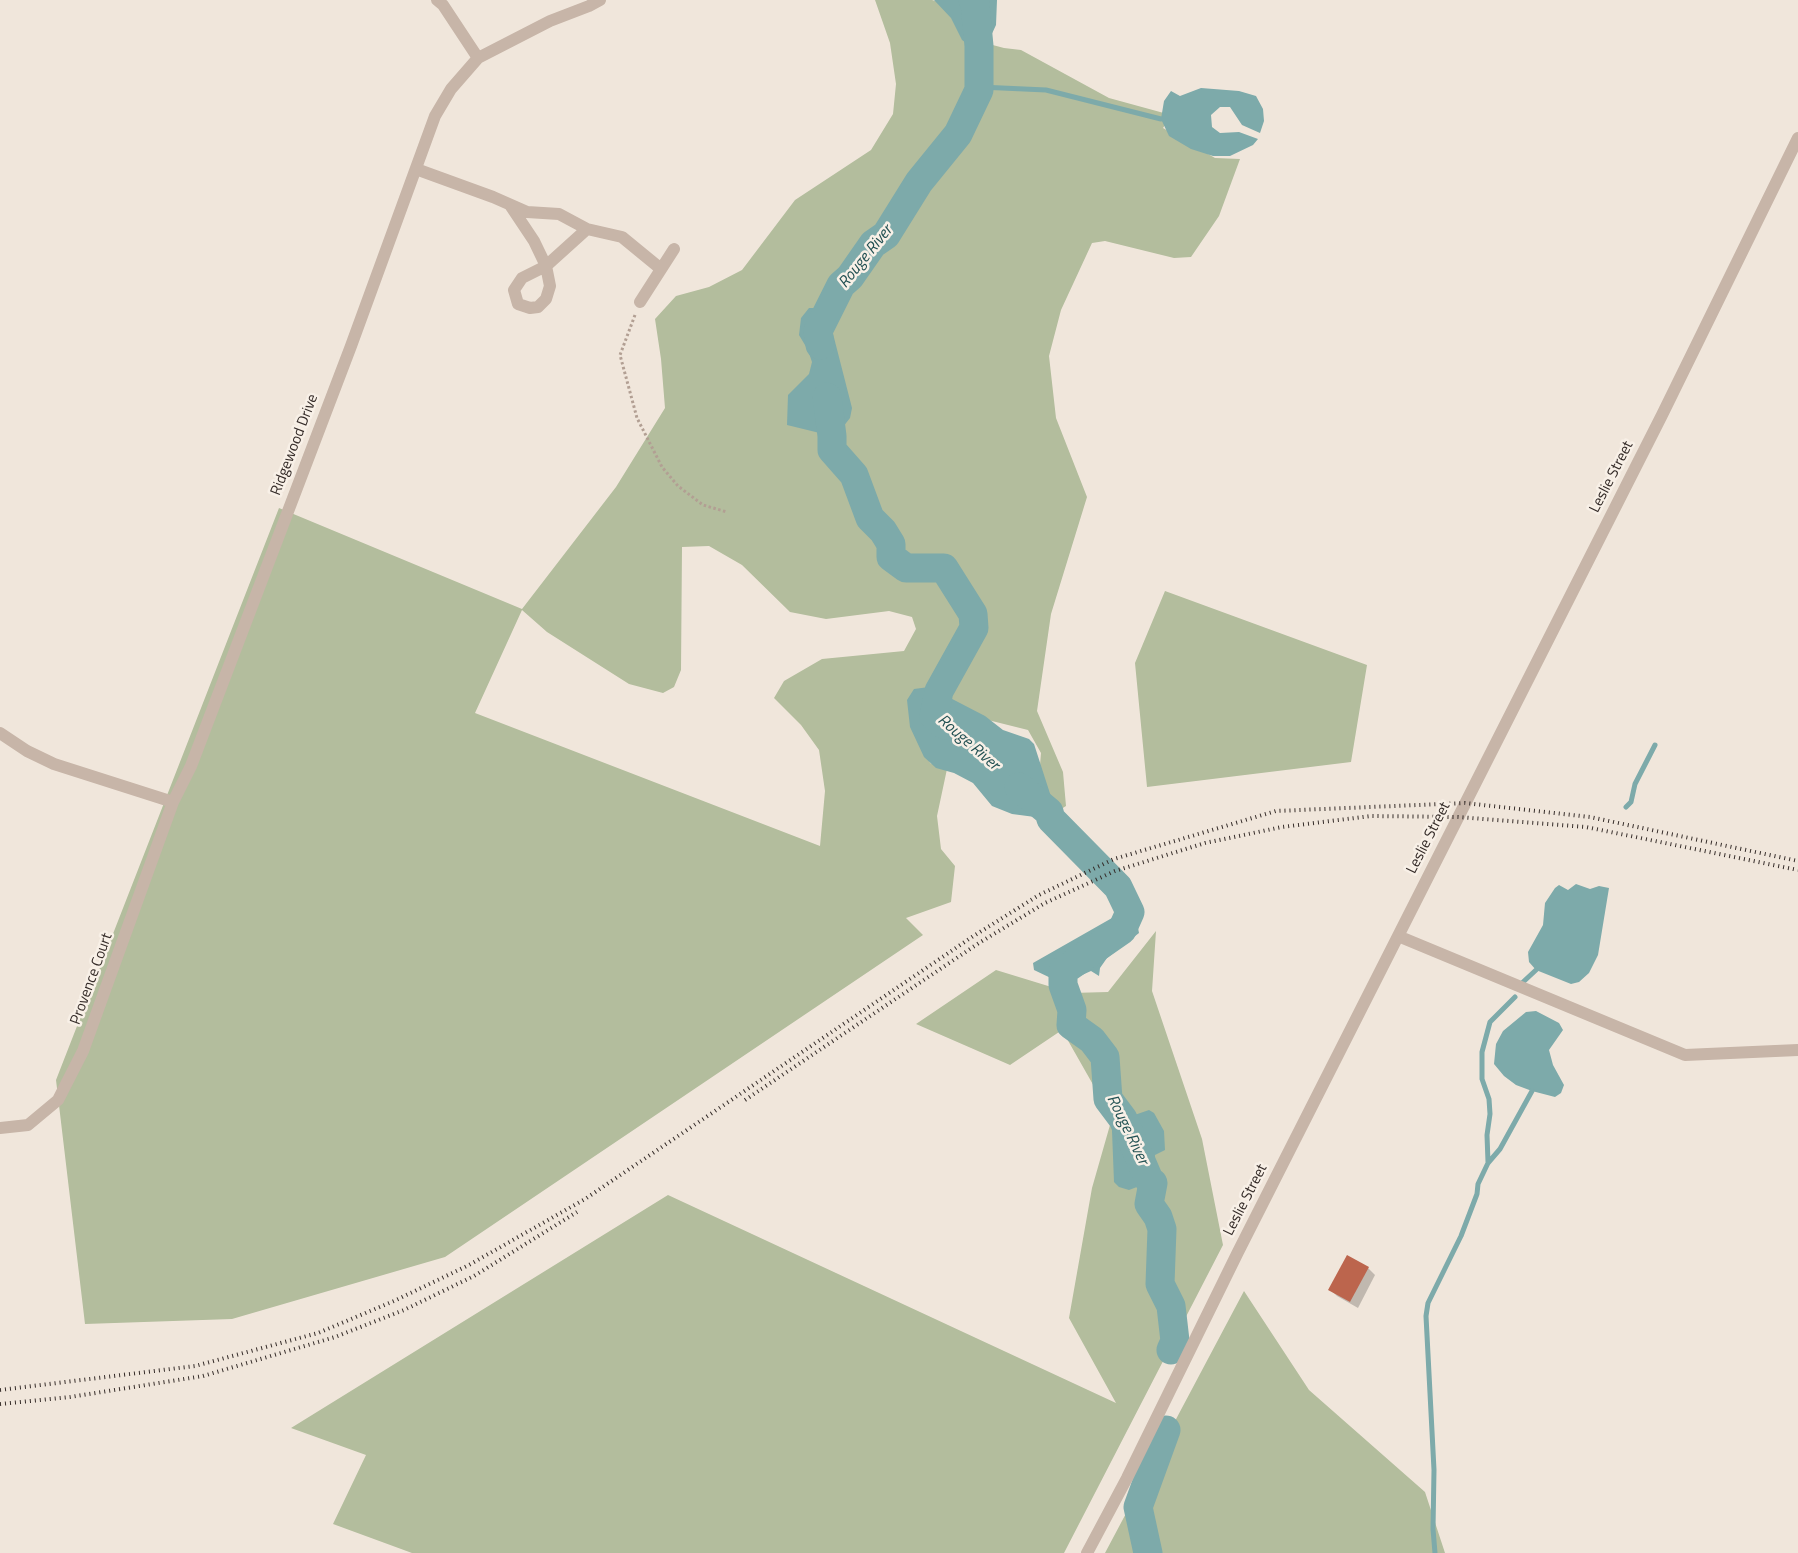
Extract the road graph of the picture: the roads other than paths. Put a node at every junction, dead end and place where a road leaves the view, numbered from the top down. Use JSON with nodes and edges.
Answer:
{"nodes":[{"id":1,"x":437,"y":0,"type":"edge"},
{"id":2,"x":600,"y":0,"type":"edge"},
{"id":3,"x":478,"y":58,"type":"junction"},
{"id":4,"x":1798,"y":138,"type":"edge"},
{"id":5,"x":416,"y":169,"type":"junction"},
{"id":6,"x":510,"y":205,"type":"junction"},
{"id":7,"x":587,"y":229,"type":"junction"},
{"id":8,"x":674,"y":249,"type":"dead end"},
{"id":9,"x":661,"y":269,"type":"junction"},
{"id":10,"x":640,"y":302,"type":"road end"},
{"id":11,"x":0,"y":733,"type":"edge"},
{"id":12,"x":173,"y":802,"type":"junction"},
{"id":13,"x":1398,"y":936,"type":"junction"},
{"id":14,"x":1798,"y":1050,"type":"edge"},
{"id":15,"x":0,"y":1128,"type":"edge"},
{"id":16,"x":1087,"y":1553,"type":"edge"}],
"edges":[{"from":1,"to":3,"type":"street"},
{"from":2,"to":3,"type":"street","name":"Ridgewood Drive"},
{"from":3,"to":5,"type":"street","name":"Ridgewood Drive"},
{"from":4,"to":13,"type":"street","name":"Leslie Street"},
{"from":5,"to":6,"type":"street"},
{"from":5,"to":12,"type":"street","name":"Ridgewood Drive"},
{"from":6,"to":7,"type":"street"},
{"from":6,"to":7,"type":"street"},
{"from":7,"to":9,"type":"street"},
{"from":8,"to":9,"type":"street"},
{"from":9,"to":10,"type":"street"},
{"from":11,"to":12,"type":"street"},
{"from":12,"to":15,"type":"street","name":"Provence Court"},
{"from":13,"to":14,"type":"street"},
{"from":13,"to":16,"type":"street","name":"Leslie Street"}]}
